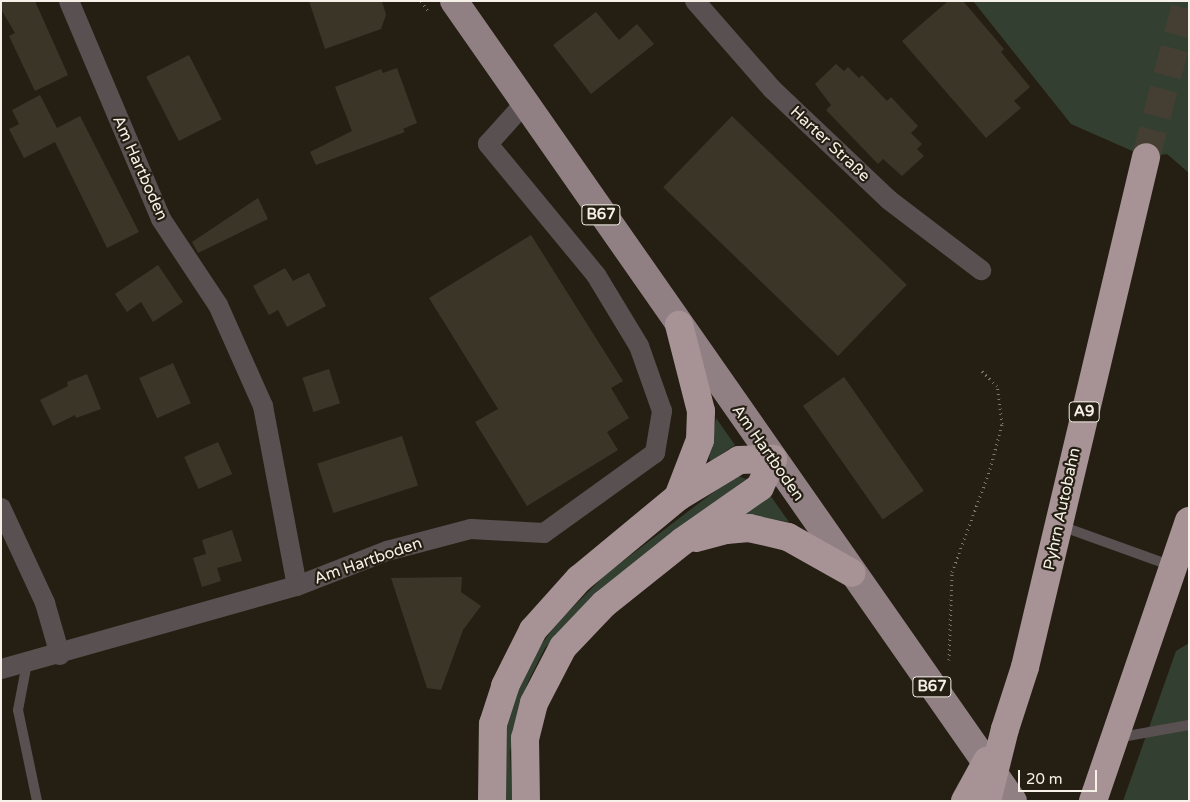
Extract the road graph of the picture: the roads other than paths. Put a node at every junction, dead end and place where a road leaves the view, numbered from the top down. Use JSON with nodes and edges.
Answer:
{"nodes":[{"id":1,"x":69,"y":1,"type":"edge"},
{"id":2,"x":454,"y":1,"type":"edge"},
{"id":3,"x":695,"y":1,"type":"edge"},
{"id":4,"x":524,"y":104,"type":"junction"},
{"id":5,"x":1146,"y":157,"type":"tunnel mouth"},
{"id":6,"x":981,"y":270,"type":"dead end"},
{"id":7,"x":678,"y":325,"type":"junction"},
{"id":8,"x":773,"y":459,"type":"junction"},
{"id":9,"x":678,"y":497,"type":"junction"},
{"id":10,"x":1,"y":508,"type":"edge"},
{"id":11,"x":1189,"y":520,"type":"edge"},
{"id":12,"x":1060,"y":526,"type":"junction"},
{"id":13,"x":683,"y":541,"type":"junction"},
{"id":14,"x":1173,"y":566,"type":"junction"},
{"id":15,"x":852,"y":573,"type":"junction"},
{"id":16,"x":297,"y":586,"type":"junction"},
{"id":17,"x":60,"y":655,"type":"junction"},
{"id":18,"x":27,"y":663,"type":"junction"},
{"id":19,"x":1,"y":669,"type":"edge"},
{"id":20,"x":1189,"y":725,"type":"edge"},
{"id":21,"x":1005,"y":729,"type":"junction"},
{"id":22,"x":1116,"y":739,"type":"junction"},
{"id":23,"x":1098,"y":789,"type":"edge"},
{"id":24,"x":36,"y":801,"type":"edge"},
{"id":25,"x":492,"y":801,"type":"edge"},
{"id":26,"x":526,"y":801,"type":"edge"},
{"id":27,"x":965,"y":801,"type":"edge"},
{"id":28,"x":987,"y":801,"type":"edge"},
{"id":29,"x":1013,"y":801,"type":"edge"}],
"edges":[{"from":1,"to":16,"type":"street","name":"Am Hartboden"},
{"from":2,"to":4,"type":"main road","name":"Am Hartboden","number":"B67"},
{"from":3,"to":6,"type":"street","name":"Harter Straße"},
{"from":4,"to":7,"type":"main road","name":"Am Hartboden","number":"B67"},
{"from":4,"to":16,"type":"street","name":"Am Hartboden"},
{"from":5,"to":12,"type":"highway","name":"Pyhrn Autobahn","number":"A9"},
{"from":7,"to":8,"type":"main road","name":"Am Hartboden","number":"B67"},
{"from":7,"to":9,"type":"highway"},
{"from":8,"to":9,"type":"highway"},
{"from":8,"to":13,"type":"highway"},
{"from":8,"to":15,"type":"main road","name":"Am Hartboden","number":"B67"},
{"from":9,"to":25,"type":"highway"},
{"from":10,"to":17,"type":"street"},
{"from":11,"to":14,"type":"highway"},
{"from":12,"to":14,"type":"lane"},
{"from":12,"to":21,"type":"highway","name":"Pyhrn Autobahn","number":"A9"},
{"from":13,"to":15,"type":"highway"},
{"from":13,"to":26,"type":"highway"},
{"from":14,"to":22,"type":"highway"},
{"from":15,"to":29,"type":"main road","name":"Am Hartboden","number":"B67"},
{"from":16,"to":17,"type":"street","name":"Am Hartboden"},
{"from":17,"to":18,"type":"street","name":"Am Hartboden"},
{"from":18,"to":19,"type":"street","name":"Am Hartboden"},
{"from":18,"to":24,"type":"lane"},
{"from":20,"to":22,"type":"lane"},
{"from":21,"to":27,"type":"highway"},
{"from":21,"to":28,"type":"highway","name":"Pyhrn Autobahn","number":"A9"},
{"from":22,"to":23,"type":"highway"}]}
